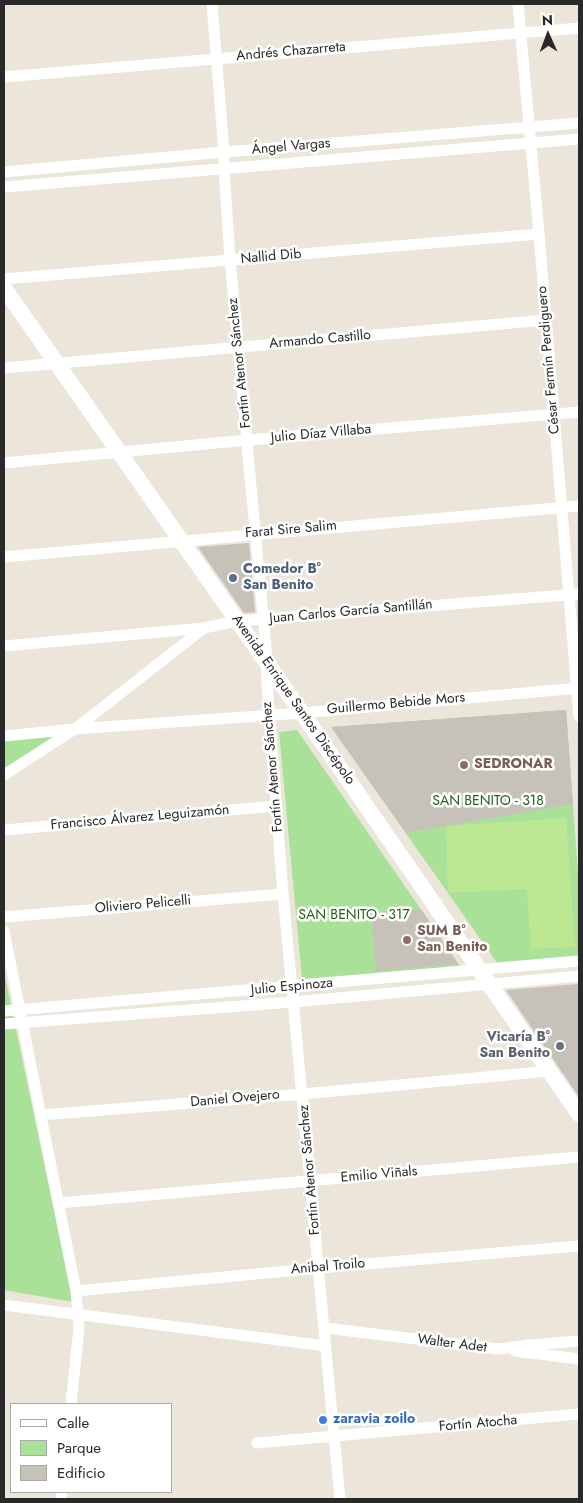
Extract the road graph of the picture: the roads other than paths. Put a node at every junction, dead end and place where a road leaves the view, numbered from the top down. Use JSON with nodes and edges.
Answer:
{"nodes":[{"id":1,"x":212,"y":4,"type":"edge"},
{"id":2,"x":518,"y":4,"type":"edge"},
{"id":3,"x":579,"y":28,"type":"edge"},
{"id":4,"x":521,"y":32,"type":"junction"},
{"id":5,"x":216,"y":59,"type":"junction"},
{"id":6,"x":4,"y":77,"type":"edge"},
{"id":7,"x":579,"y":123,"type":"edge"},
{"id":8,"x":529,"y":128,"type":"junction"},
{"id":9,"x":579,"y":139,"type":"edge"},
{"id":10,"x":531,"y":143,"type":"junction"},
{"id":11,"x":224,"y":152,"type":"junction"},
{"id":12,"x":224,"y":168,"type":"junction"},
{"id":13,"x":4,"y":172,"type":"edge"},
{"id":14,"x":4,"y":187,"type":"edge"},
{"id":15,"x":539,"y":234,"type":"junction"},
{"id":16,"x":230,"y":260,"type":"junction"},
{"id":17,"x":4,"y":279,"type":"edge"},
{"id":18,"x":4,"y":288,"type":"edge"},
{"id":19,"x":546,"y":320,"type":"junction"},
{"id":20,"x":238,"y":347,"type":"junction"},
{"id":21,"x":56,"y":363,"type":"junction"},
{"id":22,"x":4,"y":368,"type":"edge"},
{"id":23,"x":579,"y":412,"type":"edge"},
{"id":24,"x":554,"y":414,"type":"junction"},
{"id":25,"x":248,"y":440,"type":"junction"},
{"id":26,"x":118,"y":453,"type":"junction"},
{"id":27,"x":4,"y":463,"type":"edge"},
{"id":28,"x":579,"y":506,"type":"edge"},
{"id":29,"x":562,"y":507,"type":"junction"},
{"id":30,"x":256,"y":533,"type":"junction"},
{"id":31,"x":180,"y":540,"type":"junction"},
{"id":32,"x":4,"y":557,"type":"edge"},
{"id":33,"x":574,"y":594,"type":"edge"},
{"id":34,"x":264,"y":618,"type":"junction"},
{"id":35,"x":237,"y":621,"type":"junction"},
{"id":36,"x":204,"y":628,"type":"junction"},
{"id":37,"x":4,"y":646,"type":"edge"},
{"id":38,"x":266,"y":662,"type":"junction"},
{"id":39,"x":578,"y":688,"type":"edge"},
{"id":40,"x":302,"y":713,"type":"junction"},
{"id":41,"x":269,"y":715,"type":"junction"},
{"id":42,"x":579,"y":716,"type":"edge"},
{"id":43,"x":75,"y":729,"type":"junction"},
{"id":44,"x":4,"y":736,"type":"edge"},
{"id":45,"x":4,"y":775,"type":"edge"},
{"id":46,"x":276,"y":806,"type":"junction"},
{"id":47,"x":4,"y":830,"type":"edge"},
{"id":48,"x":283,"y":894,"type":"junction"},
{"id":49,"x":4,"y":917,"type":"edge"},
{"id":50,"x":4,"y":931,"type":"edge"},
{"id":51,"x":579,"y":961,"type":"edge"},
{"id":52,"x":579,"y":976,"type":"edge"},
{"id":53,"x":486,"y":977,"type":"junction"},
{"id":54,"x":292,"y":986,"type":"junction"},
{"id":55,"x":294,"y":1002,"type":"junction"},
{"id":56,"x":20,"y":1010,"type":"junction"},
{"id":57,"x":4,"y":1011,"type":"edge"},
{"id":58,"x":23,"y":1023,"type":"junction"},
{"id":59,"x":4,"y":1024,"type":"edge"},
{"id":60,"x":550,"y":1071,"type":"junction"},
{"id":61,"x":303,"y":1094,"type":"junction"},
{"id":62,"x":579,"y":1114,"type":"edge"},
{"id":63,"x":40,"y":1115,"type":"junction"},
{"id":64,"x":579,"y":1157,"type":"edge"},
{"id":65,"x":310,"y":1181,"type":"junction"},
{"id":66,"x":59,"y":1203,"type":"junction"},
{"id":67,"x":579,"y":1246,"type":"edge"},
{"id":68,"x":318,"y":1268,"type":"junction"},
{"id":69,"x":76,"y":1290,"type":"junction"},
{"id":70,"x":4,"y":1305,"type":"edge"},
{"id":71,"x":79,"y":1314,"type":"junction"},
{"id":72,"x":325,"y":1328,"type":"junction"},
{"id":73,"x":579,"y":1340,"type":"edge"},
{"id":74,"x":326,"y":1346,"type":"junction"},
{"id":75,"x":498,"y":1349,"type":"junction"},
{"id":76,"x":579,"y":1359,"type":"edge"},
{"id":77,"x":71,"y":1403,"type":"edge"},
{"id":78,"x":579,"y":1414,"type":"edge"},
{"id":79,"x":335,"y":1437,"type":"junction"},
{"id":80,"x":257,"y":1443,"type":"dead end"},
{"id":81,"x":340,"y":1499,"type":"edge"}],
"edges":[{"from":1,"to":5,"type":"street","name":"Fortín Atenor Sánchez"},
{"from":2,"to":4,"type":"street","name":"César Fermín Perdiguero"},
{"from":3,"to":4,"type":"street","name":"Andrés Chazarreta"},
{"from":4,"to":5,"type":"street","name":"Andrés Chazarreta"},
{"from":4,"to":8,"type":"street","name":"César Fermín Perdiguero"},
{"from":5,"to":6,"type":"street","name":"Andrés Chazarreta"},
{"from":5,"to":11,"type":"street","name":"Fortín Atenor Sánchez"},
{"from":7,"to":8,"type":"street","name":"Ángel Vargas"},
{"from":8,"to":10,"type":"street","name":"César Fermín Perdiguero"},
{"from":8,"to":11,"type":"street","name":"Ángel Vargas"},
{"from":9,"to":10,"type":"street","name":"Ángel Vargas"},
{"from":10,"to":12,"type":"street","name":"Ángel Vargas"},
{"from":10,"to":15,"type":"street","name":"César Fermín Perdiguero"},
{"from":11,"to":12,"type":"street","name":"Fortín Atenor Sánchez"},
{"from":11,"to":13,"type":"street","name":"Ángel Vargas"},
{"from":12,"to":14,"type":"street","name":"Ángel Vargas"},
{"from":12,"to":16,"type":"street","name":"Fortín Atenor Sánchez"},
{"from":15,"to":16,"type":"street","name":"Nallid Dib"},
{"from":15,"to":19,"type":"street","name":"César Fermín Perdiguero"},
{"from":16,"to":17,"type":"street","name":"Nallid Dib"},
{"from":16,"to":20,"type":"street","name":"Fortín Atenor Sánchez"},
{"from":18,"to":21,"type":"main road","name":"Avenida Enrique Santos Discépolo"},
{"from":19,"to":20,"type":"street","name":"Armando Castillo"},
{"from":19,"to":24,"type":"street","name":"César Fermín Perdiguero"},
{"from":20,"to":21,"type":"street","name":"Armando Castillo"},
{"from":20,"to":25,"type":"street","name":"Fortín Atenor Sánchez"},
{"from":21,"to":22,"type":"street","name":"Armando Castillo"},
{"from":21,"to":26,"type":"main road","name":"Avenida Enrique Santos Discépolo"},
{"from":23,"to":24,"type":"street","name":"Julio Díaz Villaba"},
{"from":24,"to":25,"type":"street","name":"Julio Díaz Villaba"},
{"from":24,"to":29,"type":"street","name":"César Fermín Perdiguero"},
{"from":25,"to":26,"type":"street","name":"Julio Díaz Villaba"},
{"from":25,"to":30,"type":"street","name":"Fortín Atenor Sánchez"},
{"from":26,"to":27,"type":"street","name":"Julio Díaz Villaba"},
{"from":26,"to":31,"type":"main road","name":"Avenida Enrique Santos Discépolo"},
{"from":28,"to":29,"type":"street","name":"Farat Sire Salim"},
{"from":29,"to":30,"type":"street","name":"Farat Sire Salim"},
{"from":29,"to":33,"type":"street","name":"César Fermín Perdiguero"},
{"from":30,"to":31,"type":"street","name":"Farat Sire Salim"},
{"from":30,"to":34,"type":"street","name":"Fortín Atenor Sánchez"},
{"from":31,"to":32,"type":"street","name":"Farat Sire Salim"},
{"from":31,"to":35,"type":"main road","name":"Avenida Enrique Santos Discépolo"},
{"from":33,"to":34,"type":"street","name":"Juan Carlos García Santillán"},
{"from":33,"to":39,"type":"street","name":"César Fermín Perdiguero"},
{"from":34,"to":35,"type":"street","name":"Juan Carlos García Santillán"},
{"from":34,"to":38,"type":"street","name":"Fortín Atenor Sánchez"},
{"from":35,"to":36,"type":"street","name":"Juan Carlos García Santillán"},
{"from":35,"to":38,"type":"main road","name":"Avenida Enrique Santos Discépolo"},
{"from":36,"to":37,"type":"street","name":"Juan Carlos García Santillán"},
{"from":36,"to":43,"type":"street"},
{"from":38,"to":40,"type":"main road","name":"Avenida Enrique Santos Discépolo"},
{"from":38,"to":41,"type":"street","name":"Fortín Atenor Sánchez"},
{"from":39,"to":40,"type":"street","name":"Guillermo Bebide Mors"},
{"from":39,"to":42,"type":"street","name":"César Fermín Perdiguero"},
{"from":40,"to":41,"type":"street","name":"Guillermo Bebide Mors"},
{"from":40,"to":53,"type":"main road","name":"Avenida Enrique Santos Discépolo"},
{"from":41,"to":43,"type":"street","name":"Guillermo Bebide Mors"},
{"from":41,"to":46,"type":"street","name":"Fortín Atenor Sánchez"},
{"from":43,"to":44,"type":"street","name":"Guillermo Bebide Mors"},
{"from":43,"to":45,"type":"street"},
{"from":46,"to":47,"type":"street","name":"Francisco Álvarez Leguizamón"},
{"from":46,"to":48,"type":"street","name":"Fortín Atenor Sánchez"},
{"from":48,"to":49,"type":"street","name":"Oliviero Pelicelli"},
{"from":48,"to":54,"type":"street","name":"Fortín Atenor Sánchez"},
{"from":50,"to":56,"type":"street"},
{"from":51,"to":53,"type":"street","name":"Julio Espinoza"},
{"from":52,"to":53,"type":"street","name":"Julio Espinoza"},
{"from":53,"to":54,"type":"street","name":"Julio Espinoza"},
{"from":53,"to":55,"type":"street","name":"Julio Espinoza"},
{"from":53,"to":60,"type":"main road","name":"Avenida Enrique Santos Discépolo"},
{"from":54,"to":55,"type":"street","name":"Fortín Atenor Sánchez"},
{"from":54,"to":56,"type":"street","name":"Julio Espinoza"},
{"from":55,"to":58,"type":"street","name":"Julio Espinoza"},
{"from":55,"to":61,"type":"street","name":"Fortín Atenor Sánchez"},
{"from":56,"to":57,"type":"street","name":"Julio Espinoza"},
{"from":56,"to":58,"type":"street"},
{"from":58,"to":59,"type":"street","name":"Julio Espinoza"},
{"from":58,"to":63,"type":"street"},
{"from":60,"to":61,"type":"street","name":"Daniel Ovejero"},
{"from":60,"to":62,"type":"main road","name":"Avenida Enrique Santos Discépolo"},
{"from":61,"to":63,"type":"street","name":"Daniel Ovejero"},
{"from":61,"to":65,"type":"street","name":"Fortín Atenor Sánchez"},
{"from":63,"to":66,"type":"street"},
{"from":64,"to":65,"type":"street","name":"Emilio Viñals"},
{"from":65,"to":66,"type":"street","name":"Emilio Viñals"},
{"from":65,"to":68,"type":"street","name":"Fortín Atenor Sánchez"},
{"from":66,"to":69,"type":"street"},
{"from":67,"to":68,"type":"street","name":"Anibal Troilo"},
{"from":68,"to":69,"type":"street","name":"Anibal Troilo"},
{"from":68,"to":72,"type":"street","name":"Fortín Atenor Sánchez"},
{"from":69,"to":71,"type":"street"},
{"from":70,"to":71,"type":"street"},
{"from":71,"to":74,"type":"street"},
{"from":71,"to":77,"type":"street"},
{"from":72,"to":74,"type":"street","name":"Fortín Atenor Sánchez"},
{"from":72,"to":75,"type":"street","name":"Walter Adet"},
{"from":73,"to":75,"type":"street","name":"Walter Adet"},
{"from":74,"to":79,"type":"street","name":"Fortín Atenor Sánchez"},
{"from":75,"to":76,"type":"street"},
{"from":78,"to":79,"type":"street","name":"Fortín Atocha"},
{"from":79,"to":80,"type":"street","name":"Fortín Atocha"},
{"from":79,"to":81,"type":"street","name":"Fortín Atenor Sánchez"}]}
